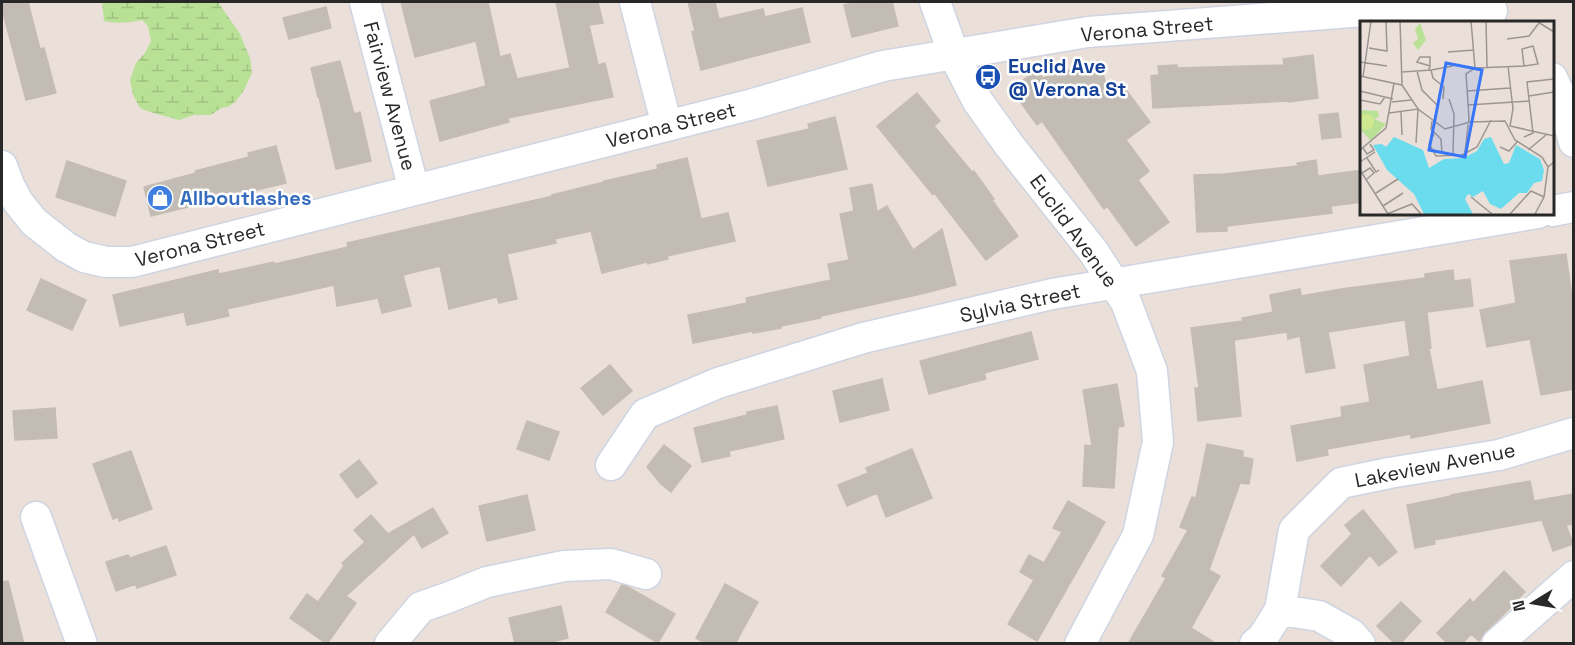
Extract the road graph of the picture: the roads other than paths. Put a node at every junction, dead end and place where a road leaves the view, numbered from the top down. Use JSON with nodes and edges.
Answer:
{"nodes":[{"id":1,"x":365,"y":2,"type":"edge"},
{"id":2,"x":636,"y":2,"type":"edge"},
{"id":3,"x":935,"y":2,"type":"edge"},
{"id":4,"x":1396,"y":5,"type":"edge"},
{"id":5,"x":1493,"y":12,"type":"edge"},
{"id":6,"x":954,"y":55,"type":"junction"},
{"id":7,"x":1554,"y":82,"type":"edge"},
{"id":8,"x":667,"y":126,"type":"junction"},
{"id":9,"x":1574,"y":142,"type":"edge"},
{"id":10,"x":2,"y":166,"type":"edge"},
{"id":11,"x":414,"y":190,"type":"junction"},
{"id":12,"x":1574,"y":207,"type":"edge"},
{"id":13,"x":1554,"y":211,"type":"edge"},
{"id":14,"x":1532,"y":214,"type":"edge"},
{"id":15,"x":1114,"y":284,"type":"junction"},
{"id":16,"x":1574,"y":433,"type":"edge"},
{"id":17,"x":611,"y":465,"type":"dead end"},
{"id":18,"x":36,"y":517,"type":"dead end"},
{"id":19,"x":646,"y":574,"type":"dead end"},
{"id":20,"x":1574,"y":576,"type":"edge"},
{"id":21,"x":1280,"y":610,"type":"junction"},
{"id":22,"x":81,"y":644,"type":"edge"},
{"id":23,"x":390,"y":644,"type":"edge"},
{"id":24,"x":1080,"y":644,"type":"edge"},
{"id":25,"x":1255,"y":644,"type":"edge"},
{"id":26,"x":1360,"y":644,"type":"edge"},
{"id":27,"x":1497,"y":644,"type":"edge"}],
"edges":[{"from":1,"to":11,"type":"street","name":"Fairview Avenue"},
{"from":2,"to":8,"type":"street"},
{"from":3,"to":6,"type":"street","name":"Euclid Avenue"},
{"from":4,"to":5,"type":"street","name":"Verona Street"},
{"from":4,"to":6,"type":"street","name":"Verona Street"},
{"from":6,"to":8,"type":"street","name":"Verona Street"},
{"from":6,"to":15,"type":"street","name":"Euclid Avenue"},
{"from":7,"to":9,"type":"street"},
{"from":8,"to":11,"type":"street","name":"Verona Street"},
{"from":10,"to":11,"type":"street","name":"Verona Street"},
{"from":12,"to":13,"type":"street"},
{"from":14,"to":15,"type":"street","name":"Sylvia Street"},
{"from":15,"to":17,"type":"street","name":"Sylvia Street"},
{"from":15,"to":24,"type":"street","name":"Euclid Avenue"},
{"from":16,"to":21,"type":"street","name":"Lakeview Avenue"},
{"from":18,"to":22,"type":"street"},
{"from":19,"to":23,"type":"street"},
{"from":20,"to":27,"type":"street"},
{"from":21,"to":25,"type":"street","name":"Lakeview Avenue"},
{"from":21,"to":26,"type":"street"}]}
